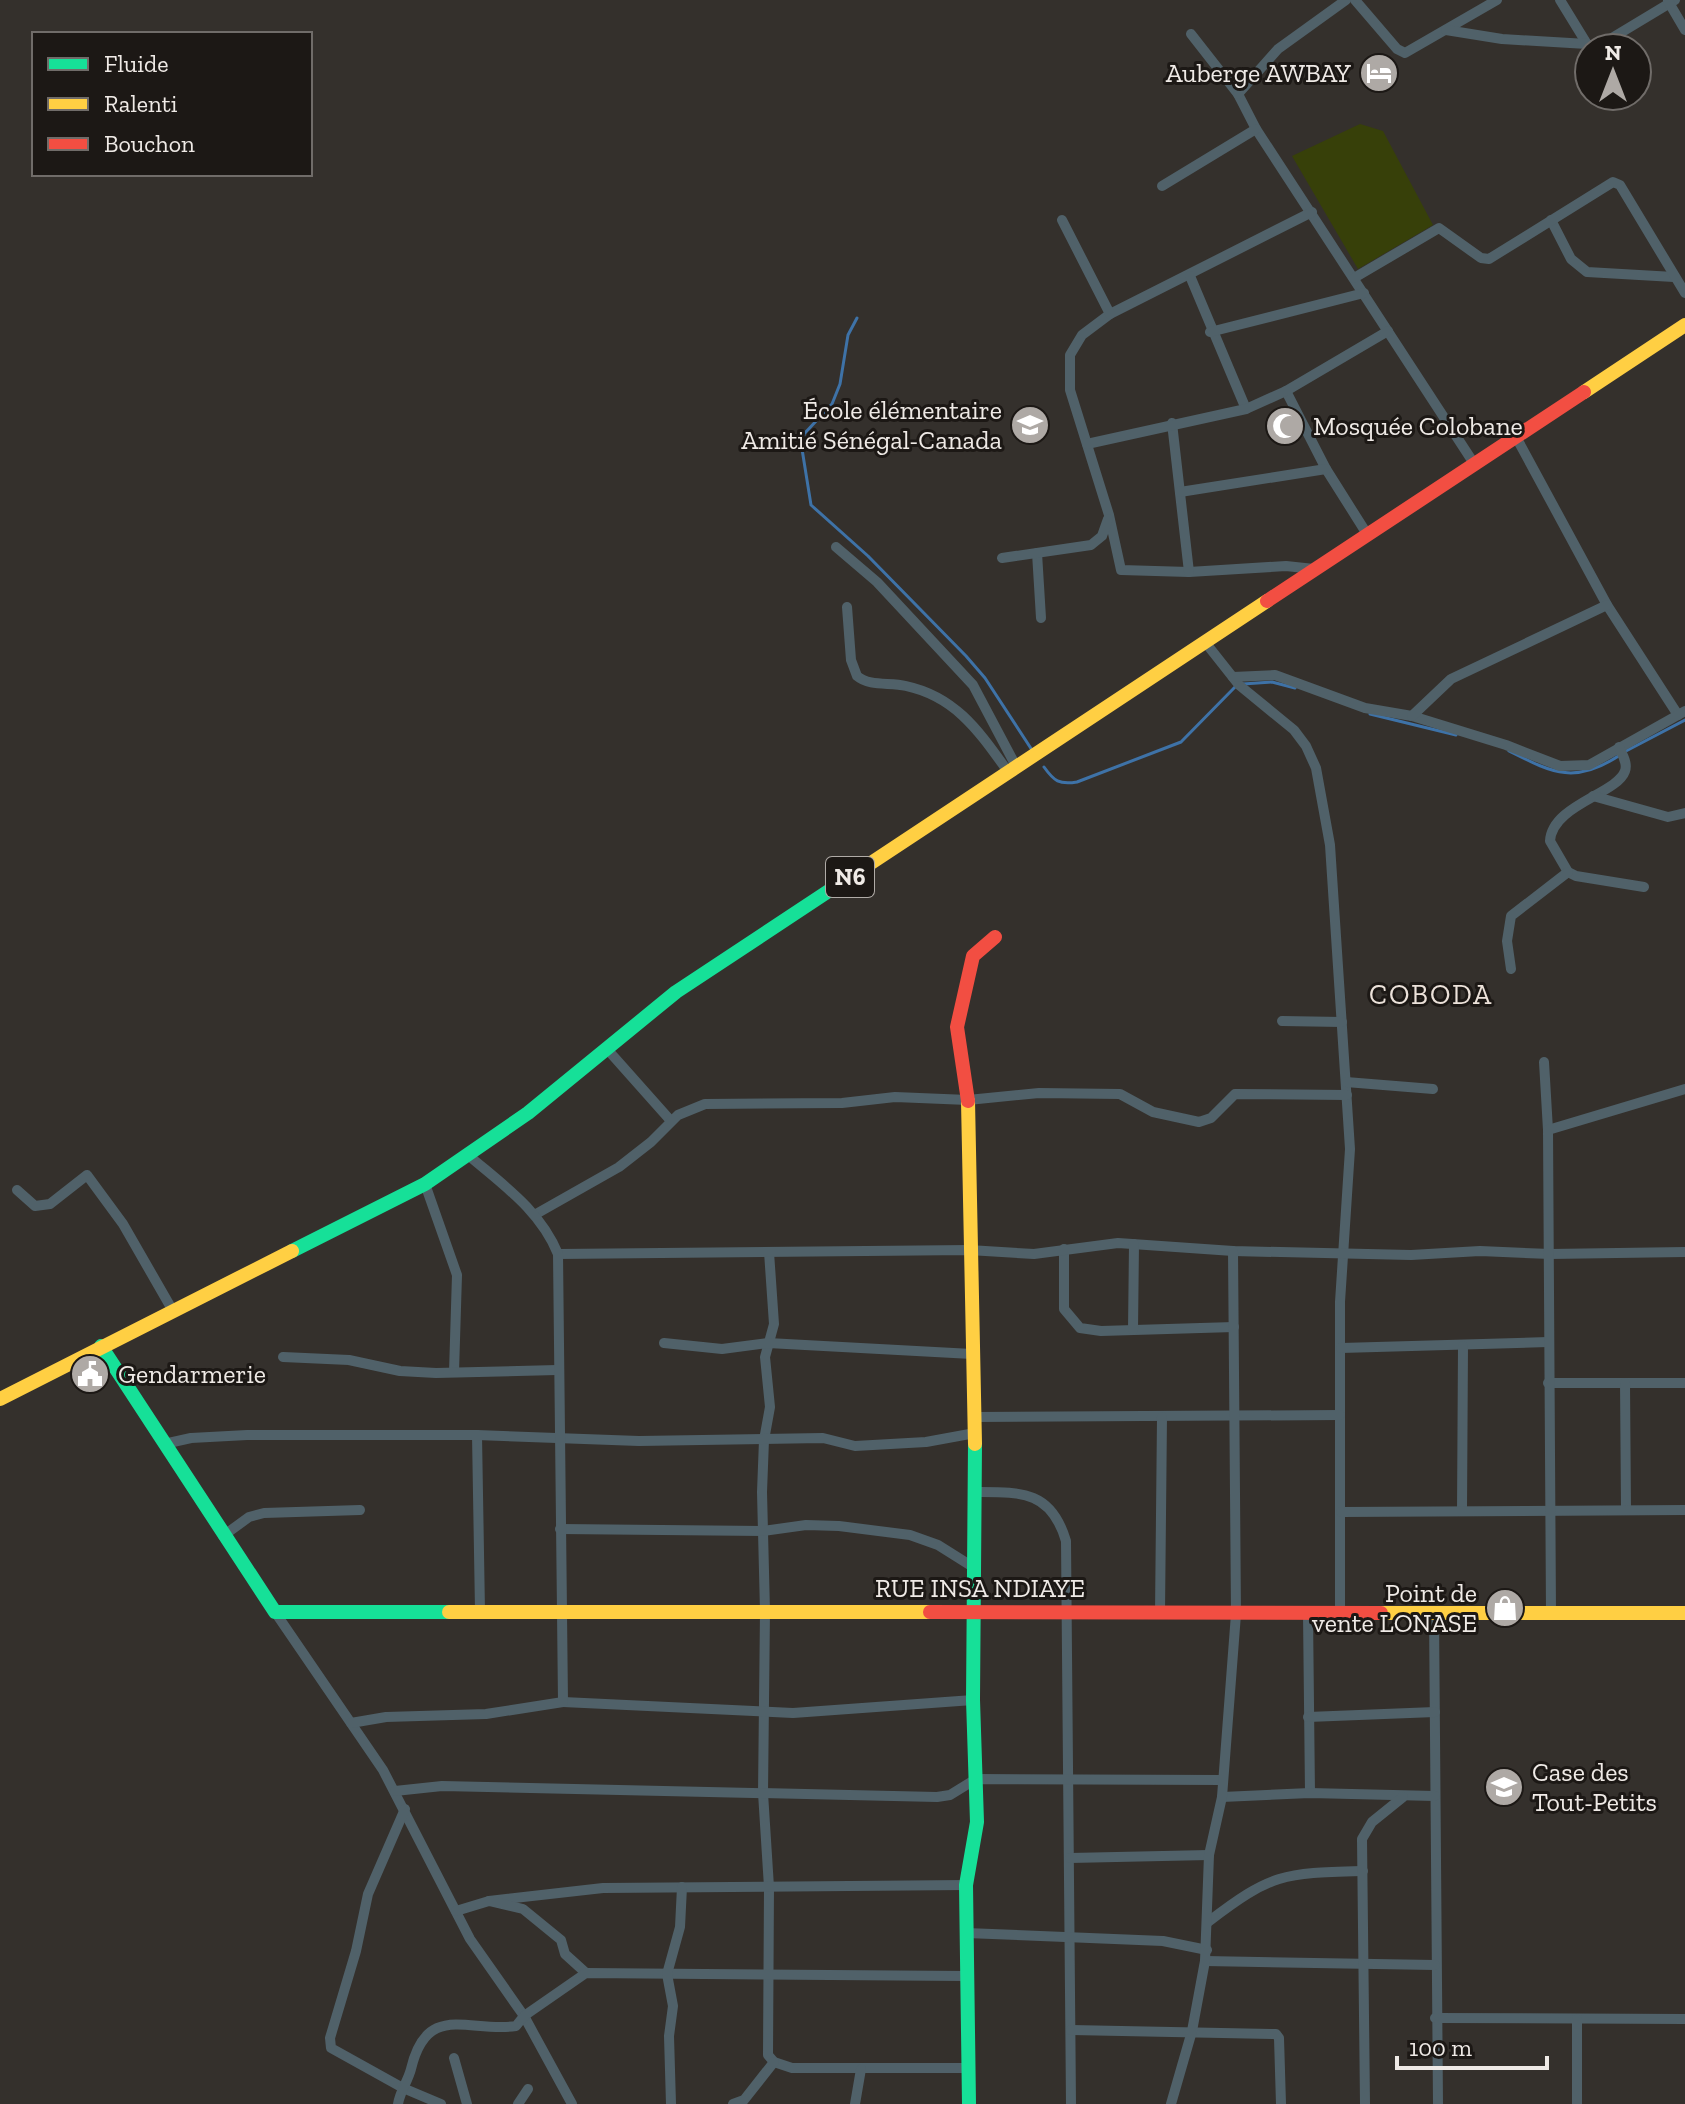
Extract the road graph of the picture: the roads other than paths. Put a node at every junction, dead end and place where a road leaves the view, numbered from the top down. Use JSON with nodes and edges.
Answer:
{"nodes":[{"id":1,"x":1346,"y":0,"type":"edge"},
{"id":2,"x":1355,"y":0,"type":"edge"},
{"id":3,"x":1497,"y":0,"type":"edge"},
{"id":4,"x":1560,"y":0,"type":"edge"},
{"id":5,"x":1671,"y":1,"type":"edge"},
{"id":6,"x":1446,"y":30,"type":"junction"},
{"id":7,"x":1685,"y":30,"type":"edge"},
{"id":8,"x":1580,"y":32,"type":"edge"},
{"id":9,"x":1623,"y":32,"type":"edge"},
{"id":10,"x":1191,"y":34,"type":"dead end"},
{"id":11,"x":1573,"y":43,"type":"edge"},
{"id":12,"x":1238,"y":94,"type":"junction"},
{"id":13,"x":1256,"y":129,"type":"junction"},
{"id":14,"x":1162,"y":186,"type":"dead end"},
{"id":15,"x":1312,"y":212,"type":"junction"},
{"id":16,"x":1062,"y":220,"type":"dead end"},
{"id":17,"x":1551,"y":220,"type":"junction"},
{"id":18,"x":1190,"y":276,"type":"junction"},
{"id":19,"x":1674,"y":277,"type":"junction"},
{"id":20,"x":1354,"y":278,"type":"junction"},
{"id":21,"x":1364,"y":293,"type":"junction"},
{"id":22,"x":1685,"y":293,"type":"edge"},
{"id":23,"x":1110,"y":314,"type":"junction"},
{"id":24,"x":1685,"y":325,"type":"edge"},
{"id":25,"x":1388,"y":331,"type":"junction"},
{"id":26,"x":1210,"y":332,"type":"junction"},
{"id":27,"x":1286,"y":391,"type":"junction"},
{"id":28,"x":1246,"y":409,"type":"junction"},
{"id":29,"x":1172,"y":423,"type":"junction"},
{"id":30,"x":1515,"y":435,"type":"junction"},
{"id":31,"x":1087,"y":444,"type":"junction"},
{"id":32,"x":1473,"y":462,"type":"junction"},
{"id":33,"x":1326,"y":469,"type":"junction"},
{"id":34,"x":1180,"y":492,"type":"junction"},
{"id":35,"x":1109,"y":515,"type":"junction"},
{"id":36,"x":1367,"y":534,"type":"junction"},
{"id":37,"x":836,"y":547,"type":"dead end"},
{"id":38,"x":1037,"y":553,"type":"junction"},
{"id":39,"x":1002,"y":558,"type":"dead end"},
{"id":40,"x":1315,"y":570,"type":"junction"},
{"id":41,"x":1189,"y":572,"type":"junction"},
{"id":42,"x":1607,"y":605,"type":"junction"},
{"id":43,"x":847,"y":607,"type":"dead end"},
{"id":44,"x":1041,"y":618,"type":"dead end"},
{"id":45,"x":1205,"y":642,"type":"junction"},
{"id":46,"x":1233,"y":677,"type":"junction"},
{"id":47,"x":1682,"y":713,"type":"edge"},
{"id":48,"x":1412,"y":716,"type":"junction"},
{"id":49,"x":1619,"y":747,"type":"junction"},
{"id":50,"x":1013,"y":770,"type":"junction"},
{"id":51,"x":1593,"y":796,"type":"junction"},
{"id":52,"x":1685,"y":813,"type":"edge"},
{"id":53,"x":1568,"y":872,"type":"junction"},
{"id":54,"x":1644,"y":887,"type":"dead end"},
{"id":55,"x":995,"y":937,"type":"dead end"},
{"id":56,"x":1511,"y":969,"type":"dead end"},
{"id":57,"x":1282,"y":1021,"type":"dead end"},
{"id":58,"x":1342,"y":1022,"type":"junction"},
{"id":59,"x":607,"y":1049,"type":"junction"},
{"id":60,"x":1544,"y":1062,"type":"dead end"},
{"id":61,"x":1346,"y":1082,"type":"junction"},
{"id":62,"x":1433,"y":1089,"type":"dead end"},
{"id":63,"x":1685,"y":1089,"type":"edge"},
{"id":64,"x":1347,"y":1095,"type":"junction"},
{"id":65,"x":968,"y":1100,"type":"junction"},
{"id":66,"x":671,"y":1121,"type":"junction"},
{"id":67,"x":1548,"y":1130,"type":"junction"},
{"id":68,"x":468,"y":1155,"type":"junction"},
{"id":69,"x":425,"y":1184,"type":"junction"},
{"id":70,"x":17,"y":1190,"type":"dead end"},
{"id":71,"x":536,"y":1214,"type":"junction"},
{"id":72,"x":1134,"y":1244,"type":"junction"},
{"id":73,"x":1064,"y":1249,"type":"junction"},
{"id":74,"x":969,"y":1250,"type":"junction"},
{"id":75,"x":1233,"y":1251,"type":"junction"},
{"id":76,"x":769,"y":1252,"type":"junction"},
{"id":77,"x":1685,"y":1252,"type":"edge"},
{"id":78,"x":1342,"y":1253,"type":"junction"},
{"id":79,"x":558,"y":1254,"type":"junction"},
{"id":80,"x":1550,"y":1254,"type":"junction"},
{"id":81,"x":173,"y":1311,"type":"junction"},
{"id":82,"x":1234,"y":1327,"type":"junction"},
{"id":83,"x":1133,"y":1330,"type":"junction"},
{"id":84,"x":1548,"y":1342,"type":"junction"},
{"id":85,"x":664,"y":1343,"type":"dead end"},
{"id":86,"x":768,"y":1343,"type":"junction"},
{"id":87,"x":101,"y":1346,"type":"junction"},
{"id":88,"x":1463,"y":1346,"type":"junction"},
{"id":89,"x":1341,"y":1348,"type":"junction"},
{"id":90,"x":972,"y":1354,"type":"junction"},
{"id":91,"x":283,"y":1357,"type":"dead end"},
{"id":92,"x":557,"y":1370,"type":"junction"},
{"id":93,"x":454,"y":1372,"type":"junction"},
{"id":94,"x":1548,"y":1383,"type":"junction"},
{"id":95,"x":1625,"y":1383,"type":"junction"},
{"id":96,"x":1685,"y":1383,"type":"edge"},
{"id":97,"x":0,"y":1399,"type":"edge"},
{"id":98,"x":1235,"y":1415,"type":"junction"},
{"id":99,"x":1340,"y":1415,"type":"junction"},
{"id":100,"x":975,"y":1417,"type":"junction"},
{"id":101,"x":1162,"y":1417,"type":"junction"},
{"id":102,"x":975,"y":1433,"type":"junction"},
{"id":103,"x":477,"y":1435,"type":"junction"},
{"id":104,"x":558,"y":1437,"type":"junction"},
{"id":105,"x":764,"y":1440,"type":"junction"},
{"id":106,"x":164,"y":1444,"type":"junction"},
{"id":107,"x":974,"y":1492,"type":"junction"},
{"id":108,"x":360,"y":1510,"type":"dead end"},
{"id":109,"x":1462,"y":1510,"type":"junction"},
{"id":110,"x":1550,"y":1510,"type":"junction"},
{"id":111,"x":1626,"y":1510,"type":"junction"},
{"id":112,"x":1685,"y":1510,"type":"edge"},
{"id":113,"x":1341,"y":1512,"type":"junction"},
{"id":114,"x":560,"y":1529,"type":"junction"},
{"id":115,"x":763,"y":1531,"type":"junction"},
{"id":116,"x":223,"y":1536,"type":"junction"},
{"id":117,"x":973,"y":1567,"type":"junction"},
{"id":118,"x":561,"y":1610,"type":"junction"},
{"id":119,"x":480,"y":1611,"type":"junction"},
{"id":120,"x":765,"y":1611,"type":"junction"},
{"id":121,"x":275,"y":1612,"type":"junction"},
{"id":122,"x":974,"y":1612,"type":"junction"},
{"id":123,"x":1069,"y":1613,"type":"junction"},
{"id":124,"x":1160,"y":1613,"type":"junction"},
{"id":125,"x":1340,"y":1613,"type":"junction"},
{"id":126,"x":1434,"y":1613,"type":"junction"},
{"id":127,"x":1551,"y":1613,"type":"junction"},
{"id":128,"x":1685,"y":1613,"type":"edge"},
{"id":129,"x":1236,"y":1614,"type":"junction"},
{"id":130,"x":1308,"y":1614,"type":"junction"},
{"id":131,"x":973,"y":1700,"type":"junction"},
{"id":132,"x":563,"y":1702,"type":"junction"},
{"id":133,"x":765,"y":1712,"type":"junction"},
{"id":134,"x":1435,"y":1712,"type":"junction"},
{"id":135,"x":1308,"y":1717,"type":"junction"},
{"id":136,"x":351,"y":1723,"type":"junction"},
{"id":137,"x":1069,"y":1777,"type":"junction"},
{"id":138,"x":976,"y":1779,"type":"junction"},
{"id":139,"x":1223,"y":1780,"type":"junction"},
{"id":140,"x":395,"y":1791,"type":"junction"},
{"id":141,"x":763,"y":1793,"type":"junction"},
{"id":142,"x":1310,"y":1793,"type":"junction"},
{"id":143,"x":1435,"y":1796,"type":"junction"},
{"id":144,"x":1222,"y":1797,"type":"junction"},
{"id":145,"x":1403,"y":1797,"type":"junction"},
{"id":146,"x":405,"y":1809,"type":"junction"},
{"id":147,"x":1209,"y":1855,"type":"junction"},
{"id":148,"x":1070,"y":1858,"type":"junction"},
{"id":149,"x":1363,"y":1871,"type":"junction"},
{"id":150,"x":966,"y":1885,"type":"junction"},
{"id":151,"x":682,"y":1887,"type":"junction"},
{"id":152,"x":769,"y":1887,"type":"junction"},
{"id":153,"x":489,"y":1901,"type":"junction"},
{"id":154,"x":456,"y":1911,"type":"junction"},
{"id":155,"x":1208,"y":1922,"type":"junction"},
{"id":156,"x":966,"y":1933,"type":"junction"},
{"id":157,"x":1070,"y":1939,"type":"junction"},
{"id":158,"x":1206,"y":1955,"type":"junction"},
{"id":159,"x":1363,"y":1964,"type":"junction"},
{"id":160,"x":1435,"y":1965,"type":"junction"},
{"id":161,"x":586,"y":1973,"type":"junction"},
{"id":162,"x":667,"y":1974,"type":"junction"},
{"id":163,"x":966,"y":1976,"type":"junction"},
{"id":164,"x":769,"y":1977,"type":"junction"},
{"id":165,"x":524,"y":2016,"type":"junction"},
{"id":166,"x":1435,"y":2018,"type":"junction"},
{"id":167,"x":1577,"y":2019,"type":"junction"},
{"id":168,"x":1685,"y":2019,"type":"edge"},
{"id":169,"x":1071,"y":2030,"type":"junction"},
{"id":170,"x":1192,"y":2031,"type":"junction"},
{"id":171,"x":454,"y":2058,"type":"dead end"},
{"id":172,"x":774,"y":2062,"type":"junction"},
{"id":173,"x":969,"y":2068,"type":"junction"},
{"id":174,"x":861,"y":2069,"type":"junction"},
{"id":175,"x":403,"y":2088,"type":"junction"},
{"id":176,"x":528,"y":2089,"type":"dead end"},
{"id":177,"x":521,"y":2103,"type":"edge"},
{"id":178,"x":398,"y":2104,"type":"edge"},
{"id":179,"x":441,"y":2104,"type":"edge"},
{"id":180,"x":467,"y":2104,"type":"edge"},
{"id":181,"x":572,"y":2104,"type":"edge"},
{"id":182,"x":671,"y":2104,"type":"edge"},
{"id":183,"x":733,"y":2104,"type":"edge"},
{"id":184,"x":855,"y":2104,"type":"edge"},
{"id":185,"x":969,"y":2104,"type":"edge"},
{"id":186,"x":1071,"y":2104,"type":"edge"},
{"id":187,"x":1171,"y":2104,"type":"edge"},
{"id":188,"x":1281,"y":2104,"type":"edge"},
{"id":189,"x":1365,"y":2104,"type":"edge"},
{"id":190,"x":1438,"y":2104,"type":"edge"},
{"id":191,"x":1577,"y":2104,"type":"edge"}],
"edges":[{"from":1,"to":12,"type":"street"},
{"from":2,"to":6,"type":"street"},
{"from":3,"to":6,"type":"street"},
{"from":4,"to":8,"type":"street"},
{"from":5,"to":7,"type":"street"},
{"from":5,"to":9,"type":"street"},
{"from":6,"to":11,"type":"street"},
{"from":10,"to":12,"type":"street"},
{"from":12,"to":13,"type":"street"},
{"from":13,"to":14,"type":"street"},
{"from":13,"to":15,"type":"street"},
{"from":15,"to":18,"type":"street"},
{"from":15,"to":20,"type":"street"},
{"from":16,"to":23,"type":"street"},
{"from":17,"to":19,"type":"street"},
{"from":17,"to":19,"type":"street"},
{"from":17,"to":20,"type":"street"},
{"from":18,"to":23,"type":"street"},
{"from":18,"to":26,"type":"street"},
{"from":19,"to":22,"type":"street"},
{"from":20,"to":21,"type":"street"},
{"from":21,"to":25,"type":"street"},
{"from":21,"to":26,"type":"street"},
{"from":23,"to":31,"type":"street"},
{"from":24,"to":30,"type":"main road","number":"N6"},
{"from":25,"to":27,"type":"street"},
{"from":25,"to":32,"type":"street"},
{"from":26,"to":28,"type":"street"},
{"from":27,"to":28,"type":"street"},
{"from":27,"to":33,"type":"street"},
{"from":28,"to":29,"type":"street"},
{"from":29,"to":31,"type":"street"},
{"from":29,"to":34,"type":"street"},
{"from":30,"to":32,"type":"main road","number":"N6"},
{"from":30,"to":42,"type":"street"},
{"from":31,"to":35,"type":"street"},
{"from":32,"to":36,"type":"main road","number":"N6"},
{"from":33,"to":34,"type":"street"},
{"from":33,"to":36,"type":"street"},
{"from":34,"to":41,"type":"street"},
{"from":35,"to":38,"type":"street"},
{"from":35,"to":41,"type":"street"},
{"from":36,"to":40,"type":"main road","number":"N6"},
{"from":37,"to":50,"type":"street"},
{"from":38,"to":39,"type":"street"},
{"from":38,"to":44,"type":"street"},
{"from":40,"to":41,"type":"street"},
{"from":40,"to":45,"type":"main road","number":"N6"},
{"from":42,"to":47,"type":"street"},
{"from":42,"to":48,"type":"street"},
{"from":43,"to":50,"type":"street"},
{"from":45,"to":46,"type":"street"},
{"from":45,"to":50,"type":"main road","number":"N6"},
{"from":46,"to":48,"type":"street"},
{"from":46,"to":58,"type":"street"},
{"from":47,"to":49,"type":"street"},
{"from":48,"to":49,"type":"street"},
{"from":49,"to":51,"type":"street"},
{"from":50,"to":59,"type":"main road","number":"N6"},
{"from":51,"to":52,"type":"street"},
{"from":51,"to":53,"type":"street"},
{"from":53,"to":54,"type":"street"},
{"from":53,"to":56,"type":"street"},
{"from":55,"to":65,"type":"main road"},
{"from":57,"to":58,"type":"street"},
{"from":58,"to":61,"type":"street"},
{"from":59,"to":66,"type":"street"},
{"from":59,"to":68,"type":"main road","number":"N6"},
{"from":60,"to":67,"type":"street"},
{"from":61,"to":62,"type":"street"},
{"from":61,"to":64,"type":"street"},
{"from":63,"to":67,"type":"street"},
{"from":64,"to":65,"type":"street"},
{"from":64,"to":78,"type":"street"},
{"from":65,"to":66,"type":"street"},
{"from":65,"to":74,"type":"main road"},
{"from":66,"to":71,"type":"street"},
{"from":67,"to":80,"type":"street"},
{"from":68,"to":69,"type":"main road","number":"N6"},
{"from":68,"to":71,"type":"street"},
{"from":69,"to":81,"type":"main road","number":"N6"},
{"from":69,"to":93,"type":"street"},
{"from":70,"to":81,"type":"street"},
{"from":71,"to":79,"type":"street"},
{"from":72,"to":73,"type":"street"},
{"from":72,"to":75,"type":"street"},
{"from":72,"to":83,"type":"street"},
{"from":73,"to":74,"type":"street"},
{"from":73,"to":83,"type":"street"},
{"from":74,"to":76,"type":"street"},
{"from":74,"to":90,"type":"main road"},
{"from":75,"to":78,"type":"street"},
{"from":75,"to":82,"type":"street"},
{"from":76,"to":79,"type":"street"},
{"from":76,"to":86,"type":"street"},
{"from":77,"to":80,"type":"street"},
{"from":78,"to":80,"type":"street"},
{"from":78,"to":89,"type":"street"},
{"from":79,"to":92,"type":"street"},
{"from":80,"to":84,"type":"street"},
{"from":81,"to":87,"type":"main road","number":"N6"},
{"from":82,"to":83,"type":"street"},
{"from":82,"to":98,"type":"street"},
{"from":84,"to":88,"type":"street"},
{"from":84,"to":94,"type":"street"},
{"from":85,"to":86,"type":"street"},
{"from":86,"to":90,"type":"street"},
{"from":86,"to":105,"type":"street"},
{"from":87,"to":97,"type":"main road","number":"N6"},
{"from":87,"to":106,"type":"main road"},
{"from":88,"to":89,"type":"street"},
{"from":88,"to":109,"type":"street"},
{"from":89,"to":99,"type":"street"},
{"from":90,"to":100,"type":"main road"},
{"from":91,"to":93,"type":"street"},
{"from":92,"to":93,"type":"street"},
{"from":92,"to":104,"type":"street"},
{"from":94,"to":95,"type":"street"},
{"from":94,"to":110,"type":"street"},
{"from":95,"to":96,"type":"street"},
{"from":95,"to":111,"type":"street"},
{"from":98,"to":99,"type":"street"},
{"from":98,"to":101,"type":"street"},
{"from":98,"to":129,"type":"street"},
{"from":99,"to":113,"type":"street"},
{"from":100,"to":101,"type":"street"},
{"from":100,"to":102,"type":"main road"},
{"from":101,"to":124,"type":"street"},
{"from":102,"to":105,"type":"street"},
{"from":102,"to":107,"type":"main road"},
{"from":103,"to":104,"type":"street"},
{"from":103,"to":106,"type":"street"},
{"from":103,"to":119,"type":"street"},
{"from":104,"to":105,"type":"street"},
{"from":104,"to":114,"type":"street"},
{"from":105,"to":115,"type":"street"},
{"from":106,"to":116,"type":"main road"},
{"from":107,"to":117,"type":"main road"},
{"from":107,"to":123,"type":"street"},
{"from":108,"to":116,"type":"street"},
{"from":109,"to":110,"type":"street"},
{"from":109,"to":113,"type":"street"},
{"from":110,"to":111,"type":"street"},
{"from":110,"to":127,"type":"street"},
{"from":111,"to":112,"type":"street"},
{"from":113,"to":125,"type":"street"},
{"from":114,"to":115,"type":"street"},
{"from":114,"to":118,"type":"street"},
{"from":115,"to":117,"type":"street"},
{"from":115,"to":120,"type":"street"},
{"from":116,"to":121,"type":"main road"},
{"from":117,"to":122,"type":"main road"},
{"from":118,"to":119,"type":"main road","name":"RUE INSA NDIAYE"},
{"from":118,"to":120,"type":"main road","name":"RUE INSA NDIAYE"},
{"from":118,"to":132,"type":"street"},
{"from":119,"to":121,"type":"main road","name":"RUE INSA NDIAYE"},
{"from":120,"to":122,"type":"main road","name":"RUE INSA NDIAYE"},
{"from":120,"to":133,"type":"street"},
{"from":121,"to":136,"type":"street"},
{"from":122,"to":123,"type":"main road","name":"RUE INSA NDIAYE"},
{"from":122,"to":131,"type":"main road"},
{"from":123,"to":124,"type":"main road","name":"RUE INSA NDIAYE"},
{"from":123,"to":137,"type":"street"},
{"from":124,"to":129,"type":"main road","name":"RUE INSA NDIAYE"},
{"from":125,"to":126,"type":"main road","name":"RUE INSA NDIAYE"},
{"from":125,"to":130,"type":"main road","name":"RUE INSA NDIAYE"},
{"from":126,"to":127,"type":"main road","name":"RUE INSA NDIAYE"},
{"from":126,"to":134,"type":"street"},
{"from":127,"to":128,"type":"main road","name":"RUE INSA NDIAYE"},
{"from":129,"to":130,"type":"main road","name":"RUE INSA NDIAYE"},
{"from":129,"to":139,"type":"street"},
{"from":130,"to":135,"type":"street"},
{"from":131,"to":133,"type":"street"},
{"from":131,"to":138,"type":"main road"},
{"from":132,"to":133,"type":"street"},
{"from":132,"to":136,"type":"street"},
{"from":133,"to":141,"type":"street"},
{"from":134,"to":135,"type":"street"},
{"from":134,"to":143,"type":"street"},
{"from":135,"to":142,"type":"street"},
{"from":136,"to":140,"type":"street"},
{"from":137,"to":138,"type":"street"},
{"from":137,"to":139,"type":"street"},
{"from":137,"to":148,"type":"street"},
{"from":138,"to":141,"type":"street"},
{"from":138,"to":150,"type":"main road"},
{"from":139,"to":144,"type":"street"},
{"from":140,"to":141,"type":"street"},
{"from":140,"to":146,"type":"street"},
{"from":141,"to":152,"type":"street"},
{"from":142,"to":144,"type":"street"},
{"from":142,"to":145,"type":"street"},
{"from":143,"to":145,"type":"street"},
{"from":143,"to":160,"type":"street"},
{"from":144,"to":147,"type":"street"},
{"from":145,"to":149,"type":"street"},
{"from":146,"to":154,"type":"street"},
{"from":146,"to":175,"type":"street"},
{"from":147,"to":148,"type":"street"},
{"from":147,"to":155,"type":"street"},
{"from":148,"to":157,"type":"street"},
{"from":149,"to":155,"type":"street"},
{"from":149,"to":159,"type":"street"},
{"from":150,"to":152,"type":"street"},
{"from":150,"to":156,"type":"main road"},
{"from":151,"to":152,"type":"street"},
{"from":151,"to":153,"type":"street"},
{"from":151,"to":162,"type":"street"},
{"from":152,"to":164,"type":"street"},
{"from":153,"to":154,"type":"street"},
{"from":153,"to":161,"type":"street"},
{"from":154,"to":165,"type":"street"},
{"from":155,"to":158,"type":"street"},
{"from":156,"to":157,"type":"street"},
{"from":156,"to":163,"type":"main road"},
{"from":157,"to":158,"type":"street"},
{"from":157,"to":169,"type":"street"},
{"from":158,"to":159,"type":"street"},
{"from":158,"to":170,"type":"street"},
{"from":159,"to":160,"type":"street"},
{"from":159,"to":189,"type":"street"},
{"from":160,"to":166,"type":"street"},
{"from":161,"to":162,"type":"street"},
{"from":161,"to":165,"type":"street"},
{"from":162,"to":164,"type":"street"},
{"from":162,"to":182,"type":"street"},
{"from":163,"to":164,"type":"street"},
{"from":163,"to":173,"type":"main road"},
{"from":164,"to":172,"type":"street"},
{"from":165,"to":175,"type":"street"},
{"from":165,"to":181,"type":"street"},
{"from":166,"to":167,"type":"street"},
{"from":166,"to":190,"type":"street"},
{"from":167,"to":168,"type":"street"},
{"from":167,"to":191,"type":"street"},
{"from":169,"to":170,"type":"street"},
{"from":169,"to":186,"type":"street"},
{"from":170,"to":187,"type":"street"},
{"from":170,"to":188,"type":"street"},
{"from":171,"to":180,"type":"street"},
{"from":172,"to":174,"type":"street"},
{"from":172,"to":183,"type":"street"},
{"from":173,"to":174,"type":"street"},
{"from":173,"to":185,"type":"main road"},
{"from":174,"to":184,"type":"street"},
{"from":175,"to":178,"type":"street"},
{"from":175,"to":179,"type":"street"},
{"from":176,"to":177,"type":"street"}]}
